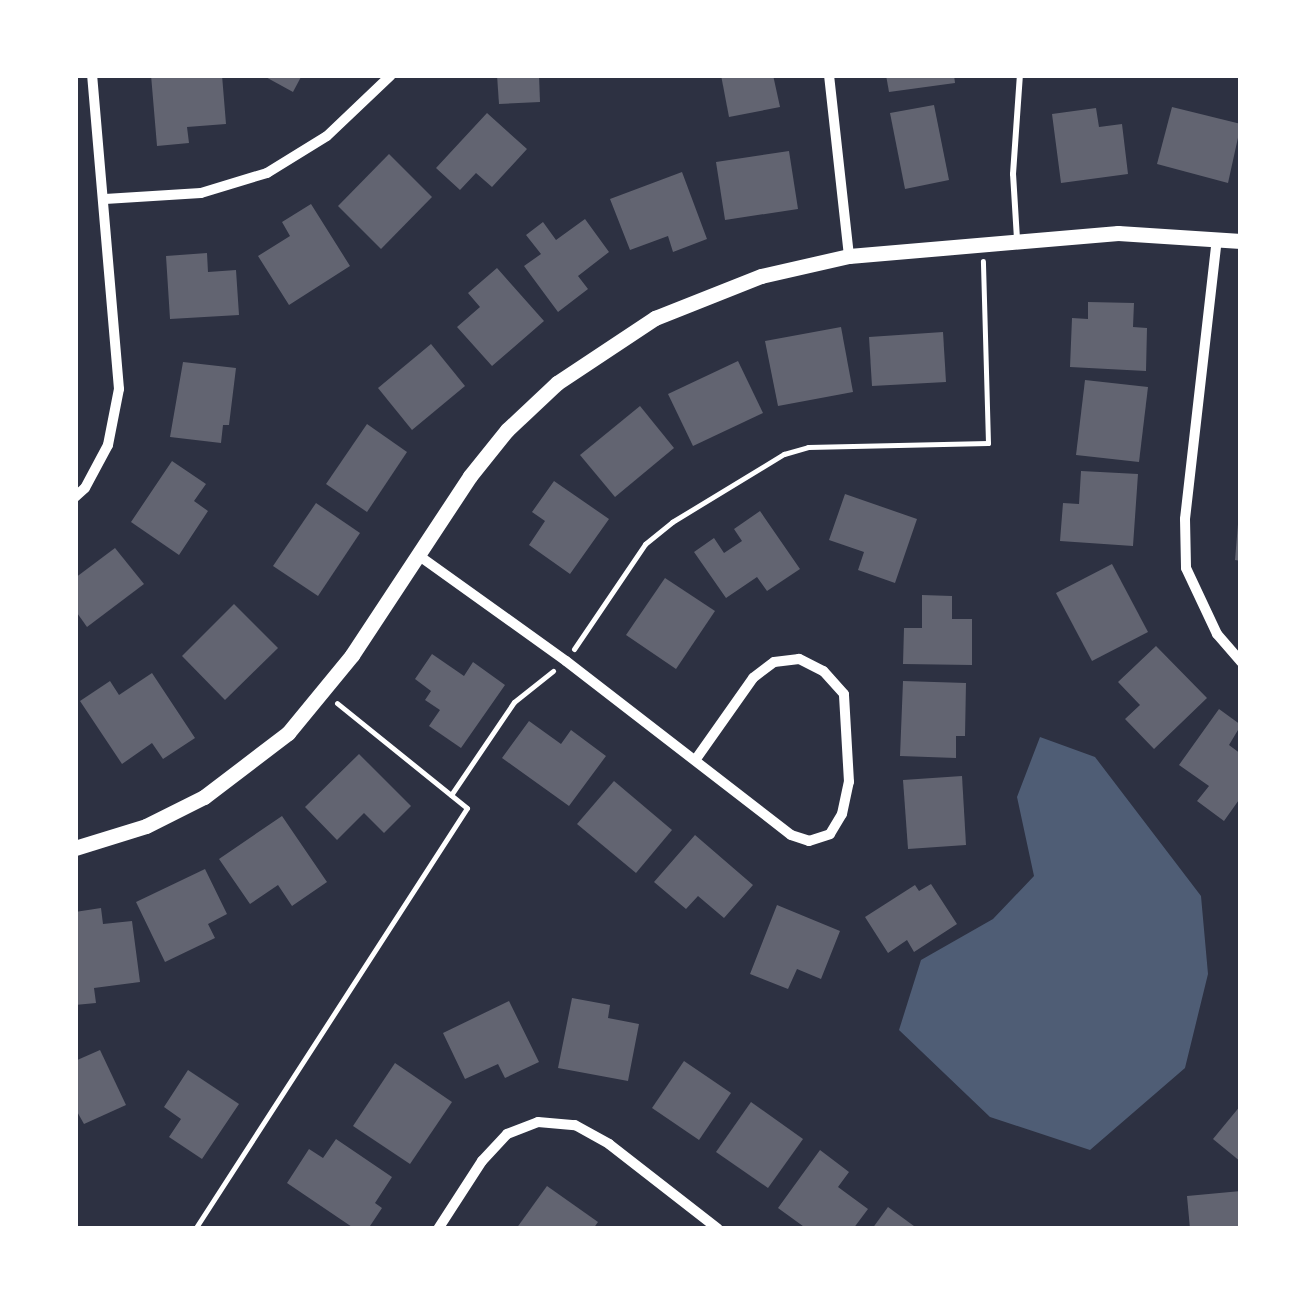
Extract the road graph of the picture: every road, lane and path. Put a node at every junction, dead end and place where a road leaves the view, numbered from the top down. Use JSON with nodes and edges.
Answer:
{"nodes":[{"id":1,"x":92,"y":75,"type":"edge"},
{"id":2,"x":391,"y":75,"type":"edge"},
{"id":3,"x":828,"y":75,"type":"edge"},
{"id":4,"x":1020,"y":75,"type":"edge"},
{"id":5,"x":105,"y":199,"type":"junction"},
{"id":6,"x":1217,"y":238,"type":"junction"},
{"id":7,"x":1017,"y":240,"type":"junction"},
{"id":8,"x":1241,"y":241,"type":"edge"},
{"id":9,"x":982,"y":242,"type":"junction"},
{"id":10,"x":849,"y":256,"type":"junction"},
{"id":11,"x":75,"y":497,"type":"edge"},
{"id":12,"x":418,"y":555,"type":"junction"},
{"id":13,"x":566,"y":661,"type":"junction"},
{"id":14,"x":1241,"y":662,"type":"edge"},
{"id":15,"x":324,"y":692,"type":"junction"},
{"id":16,"x":696,"y":759,"type":"junction"},
{"id":17,"x":451,"y":795,"type":"junction"},
{"id":18,"x":75,"y":848,"type":"edge"},
{"id":19,"x":195,"y":1229,"type":"edge"},
{"id":20,"x":438,"y":1229,"type":"edge"},
{"id":21,"x":718,"y":1229,"type":"edge"}],
"edges":[{"from":1,"to":5,"type":"street"},
{"from":2,"to":5,"type":"street"},
{"from":3,"to":10,"type":"street"},
{"from":4,"to":7,"type":"lane"},
{"from":5,"to":11,"type":"street"},
{"from":6,"to":7,"type":"street"},
{"from":6,"to":8,"type":"street"},
{"from":6,"to":14,"type":"street"},
{"from":7,"to":9,"type":"street"},
{"from":9,"to":10,"type":"street"},
{"from":9,"to":13,"type":"path"},
{"from":10,"to":12,"type":"street"},
{"from":12,"to":13,"type":"street"},
{"from":12,"to":15,"type":"street"},
{"from":13,"to":16,"type":"street"},
{"from":13,"to":17,"type":"path"},
{"from":15,"to":17,"type":"path"},
{"from":15,"to":18,"type":"street"},
{"from":16,"to":16,"type":"street"},
{"from":17,"to":19,"type":"path"},
{"from":20,"to":21,"type":"street"}]}
